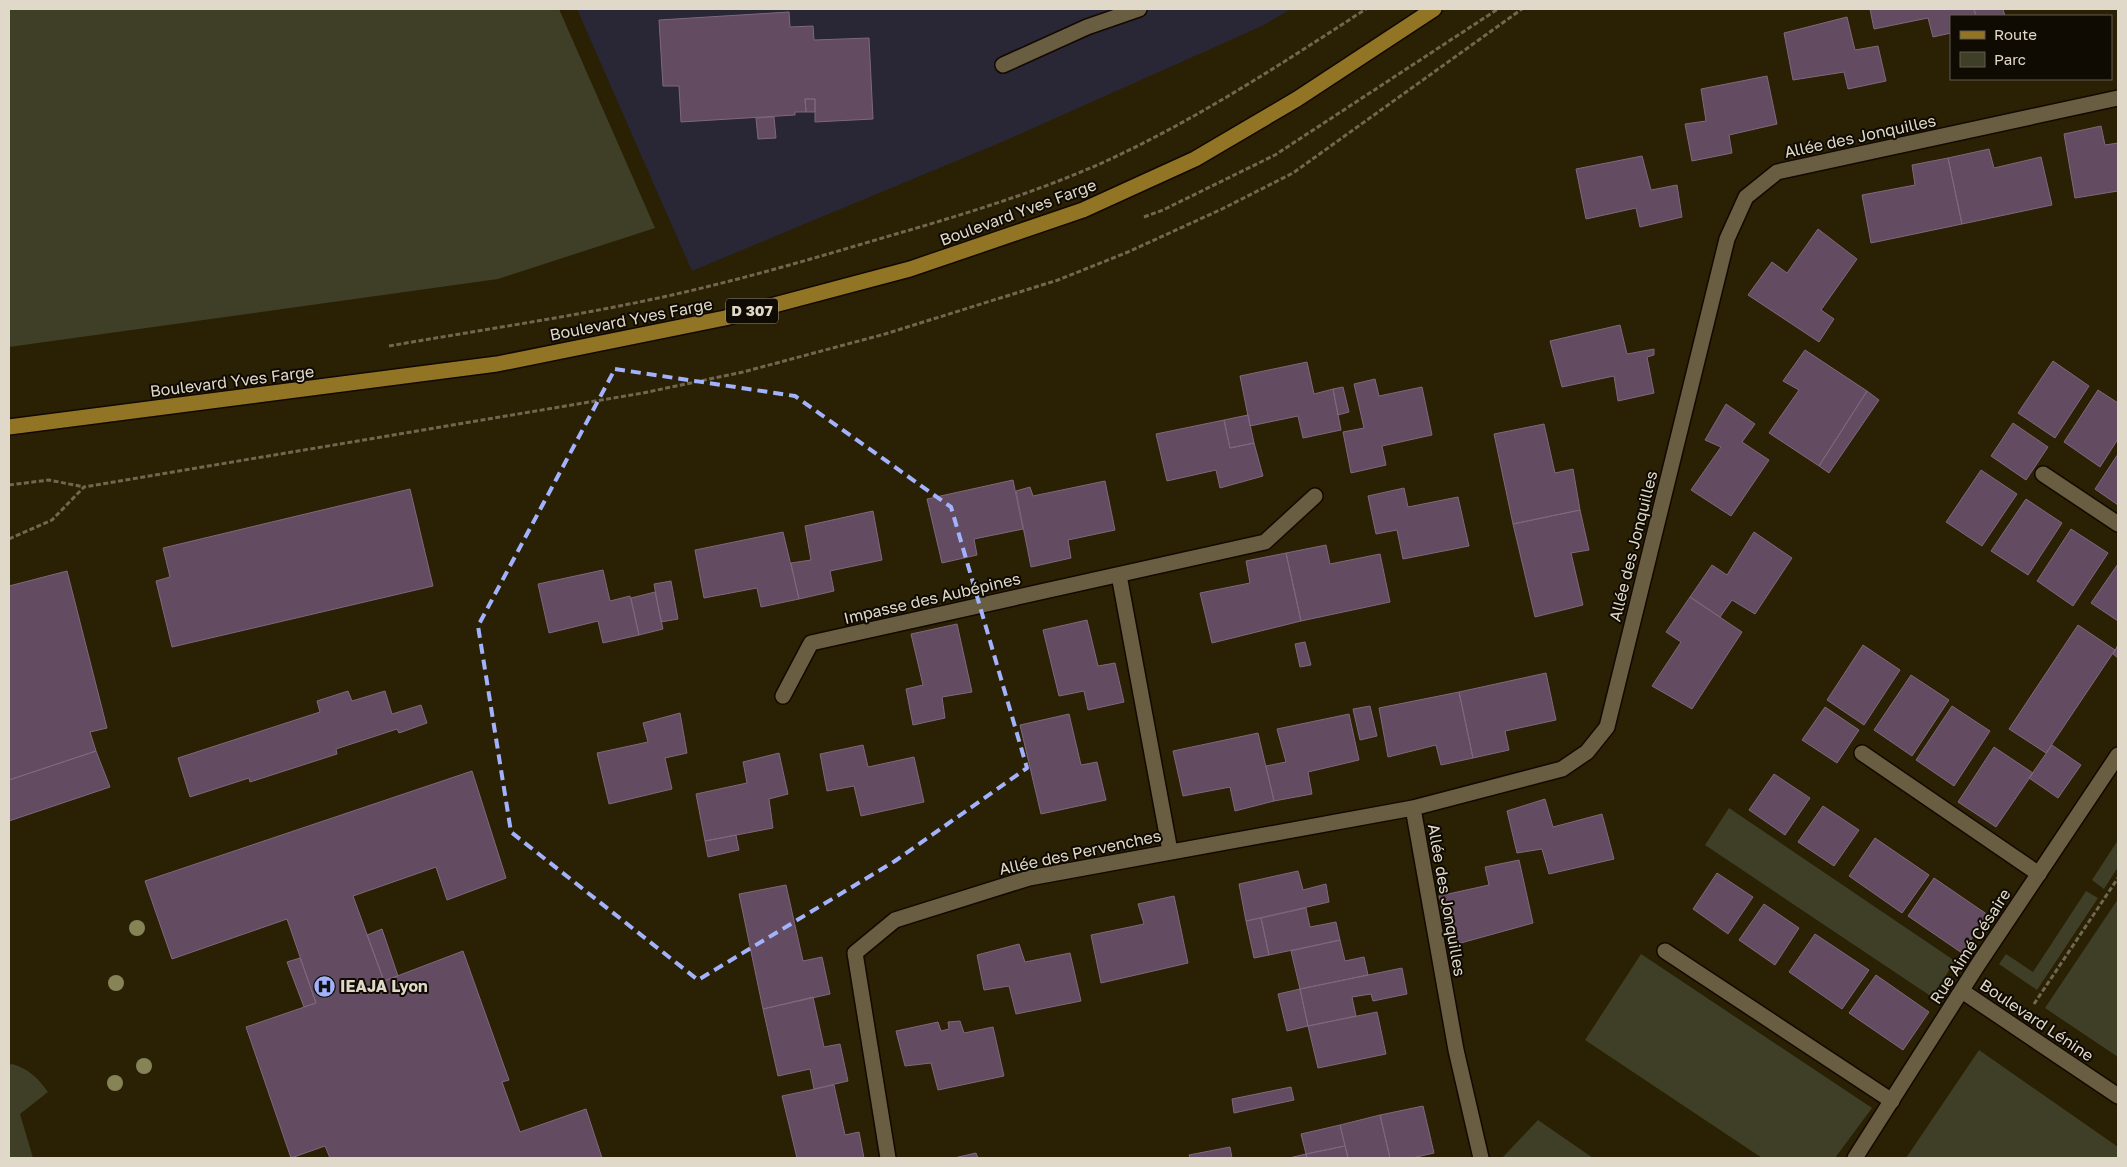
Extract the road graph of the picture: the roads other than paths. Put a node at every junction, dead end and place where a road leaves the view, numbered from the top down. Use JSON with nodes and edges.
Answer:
{"nodes":[{"id":1,"x":1139,"y":9,"type":"edge"},
{"id":2,"x":1434,"y":9,"type":"edge"},
{"id":3,"x":1003,"y":65,"type":"dead end"},
{"id":4,"x":2118,"y":98,"type":"edge"},
{"id":5,"x":9,"y":427,"type":"edge"},
{"id":6,"x":2043,"y":474,"type":"dead end"},
{"id":7,"x":1315,"y":496,"type":"dead end"},
{"id":8,"x":2118,"y":524,"type":"edge"},
{"id":9,"x":1119,"y":575,"type":"junction"},
{"id":10,"x":783,"y":696,"type":"dead end"},
{"id":11,"x":1862,"y":753,"type":"dead end"},
{"id":12,"x":2118,"y":755,"type":"edge"},
{"id":13,"x":1413,"y":808,"type":"junction"},
{"id":14,"x":1170,"y":851,"type":"junction"},
{"id":15,"x":2039,"y":874,"type":"junction"},
{"id":16,"x":1665,"y":951,"type":"dead end"},
{"id":17,"x":1962,"y":991,"type":"junction"},
{"id":18,"x":2118,"y":1096,"type":"edge"},
{"id":19,"x":1892,"y":1101,"type":"junction"},
{"id":20,"x":888,"y":1158,"type":"edge"},
{"id":21,"x":1481,"y":1158,"type":"edge"},
{"id":22,"x":1854,"y":1158,"type":"edge"}],
"edges":[{"from":1,"to":3,"type":"street"},
{"from":2,"to":5,"type":"main road","name":"Boulevard Yves Farge","number":"D 307"},
{"from":4,"to":13,"type":"street","name":"Allée des Jonquilles"},
{"from":6,"to":8,"type":"street"},
{"from":7,"to":9,"type":"street","name":"Impasse des Aubépines"},
{"from":9,"to":10,"type":"street","name":"Impasse des Aubépines"},
{"from":9,"to":14,"type":"street"},
{"from":11,"to":15,"type":"street"},
{"from":12,"to":15,"type":"street","name":"Rue Aimé Césaire"},
{"from":13,"to":14,"type":"street","name":"Allée des Pervenches"},
{"from":13,"to":21,"type":"street","name":"Allée des Jonquilles"},
{"from":14,"to":20,"type":"street","name":"Allée des Pervenches"},
{"from":15,"to":17,"type":"street","name":"Rue Aimé Césaire"},
{"from":16,"to":19,"type":"street"},
{"from":17,"to":18,"type":"street","name":"Boulevard Lénine"},
{"from":17,"to":19,"type":"street","name":"Rue Aimé Césaire"},
{"from":19,"to":22,"type":"street","name":"Rue Aimé Césaire"}]}
